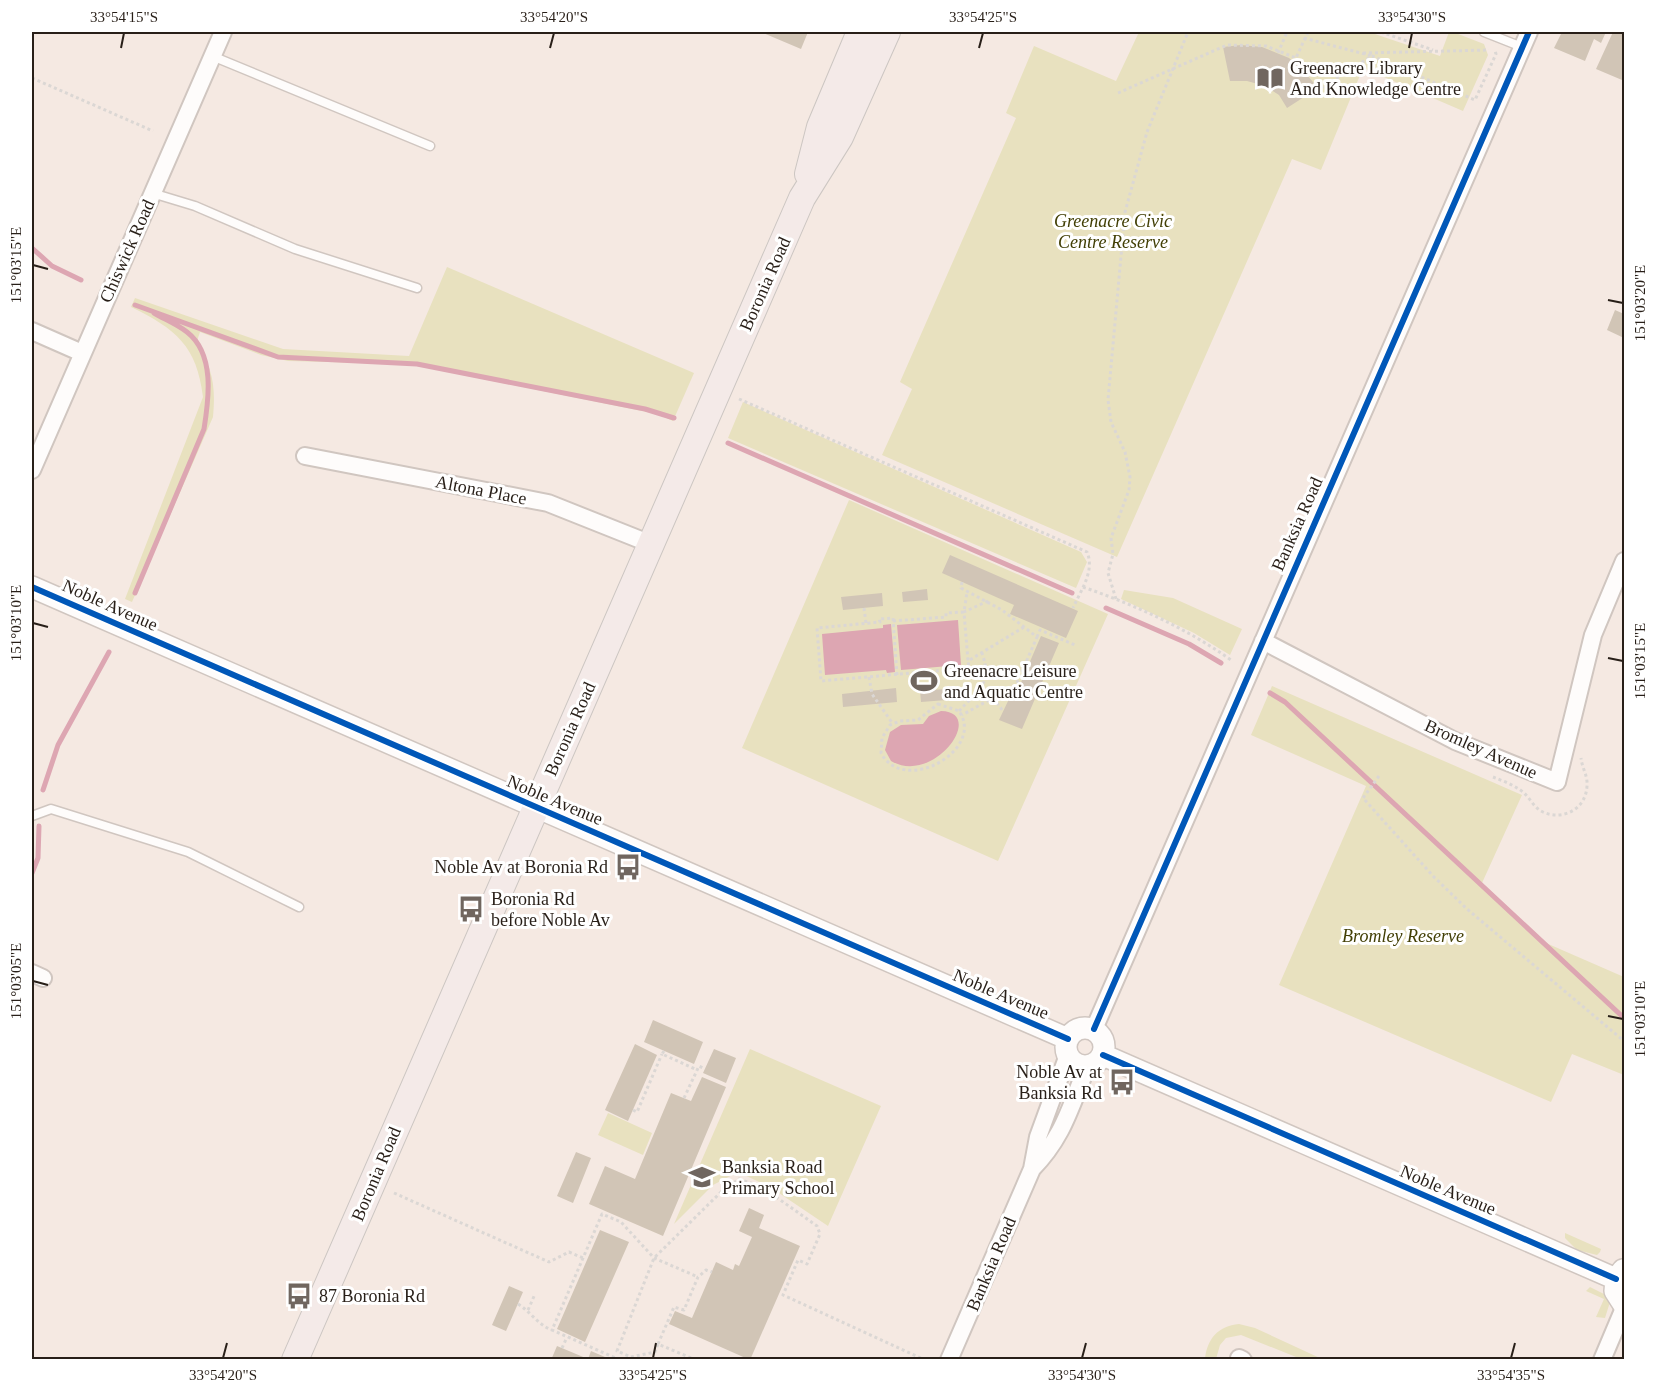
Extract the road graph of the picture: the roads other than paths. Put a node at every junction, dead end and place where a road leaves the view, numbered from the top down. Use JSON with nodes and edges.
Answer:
{"nodes":[{"id":1,"x":223,"y":32,"type":"edge"},
{"id":2,"x":860,"y":32,"type":"edge"},
{"id":3,"x":887,"y":32,"type":"edge"},
{"id":4,"x":1484,"y":32,"type":"edge"},
{"id":5,"x":1526,"y":39,"type":"edge"},
{"id":6,"x":212,"y":56,"type":"junction"},
{"id":7,"x":430,"y":146,"type":"dead end"},
{"id":8,"x":152,"y":193,"type":"junction"},
{"id":9,"x":802,"y":198,"type":"junction"},
{"id":10,"x":417,"y":288,"type":"dead end"},
{"id":11,"x":32,"y":331,"type":"edge"},
{"id":12,"x":82,"y":353,"type":"junction"},
{"id":13,"x":305,"y":456,"type":"dead end"},
{"id":14,"x":32,"y":470,"type":"edge"},
{"id":15,"x":651,"y":544,"type":"junction"},
{"id":16,"x":1624,"y":561,"type":"edge"},
{"id":17,"x":32,"y":587,"type":"edge"},
{"id":18,"x":1263,"y":641,"type":"junction"},
{"id":19,"x":536,"y":807,"type":"junction"},
{"id":20,"x":32,"y":816,"type":"edge"},
{"id":21,"x":299,"y":907,"type":"dead end"},
{"id":22,"x":1094,"y":1029,"type":"junction"},
{"id":23,"x":1068,"y":1047,"type":"junction"},
{"id":24,"x":1095,"y":1061,"type":"junction"},
{"id":25,"x":1032,"y":1169,"type":"junction"},
{"id":26,"x":1620,"y":1274,"type":"edge"},
{"id":27,"x":1624,"y":1306,"type":"edge"},
{"id":28,"x":295,"y":1359,"type":"edge"},
{"id":29,"x":949,"y":1359,"type":"edge"},
{"id":30,"x":1602,"y":1359,"type":"edge"}],
"edges":[{"from":1,"to":6,"type":"street","name":"Chiswick Road"},
{"from":2,"to":9,"type":"main road","name":"Boronia Road"},
{"from":3,"to":9,"type":"main road","name":"Boronia Road"},
{"from":4,"to":5,"type":"lane"},
{"from":5,"to":18,"type":"street","name":"Banksia Road"},
{"from":6,"to":7,"type":"lane"},
{"from":6,"to":8,"type":"street","name":"Chiswick Road"},
{"from":8,"to":10,"type":"lane"},
{"from":8,"to":12,"type":"street","name":"Chiswick Road"},
{"from":9,"to":15,"type":"main road","name":"Boronia Road"},
{"from":11,"to":12,"type":"street"},
{"from":12,"to":14,"type":"street","name":"Chiswick Road"},
{"from":13,"to":15,"type":"street","name":"Altona Place"},
{"from":15,"to":19,"type":"main road","name":"Boronia Road"},
{"from":16,"to":18,"type":"street","name":"Bromley Avenue"},
{"from":17,"to":19,"type":"street","name":"Noble Avenue"},
{"from":18,"to":22,"type":"street","name":"Banksia Road"},
{"from":19,"to":23,"type":"street","name":"Noble Avenue"},
{"from":19,"to":28,"type":"main road","name":"Boronia Road"},
{"from":20,"to":21,"type":"lane"},
{"from":22,"to":23,"type":"street"},
{"from":22,"to":24,"type":"street"},
{"from":23,"to":24,"type":"street"},
{"from":23,"to":25,"type":"street","name":"Banksia Road"},
{"from":24,"to":25,"type":"street","name":"Banksia Road"},
{"from":24,"to":26,"type":"street","name":"Noble Avenue"},
{"from":25,"to":29,"type":"street","name":"Banksia Road"},
{"from":26,"to":27,"type":"street"},
{"from":27,"to":30,"type":"street"}]}
